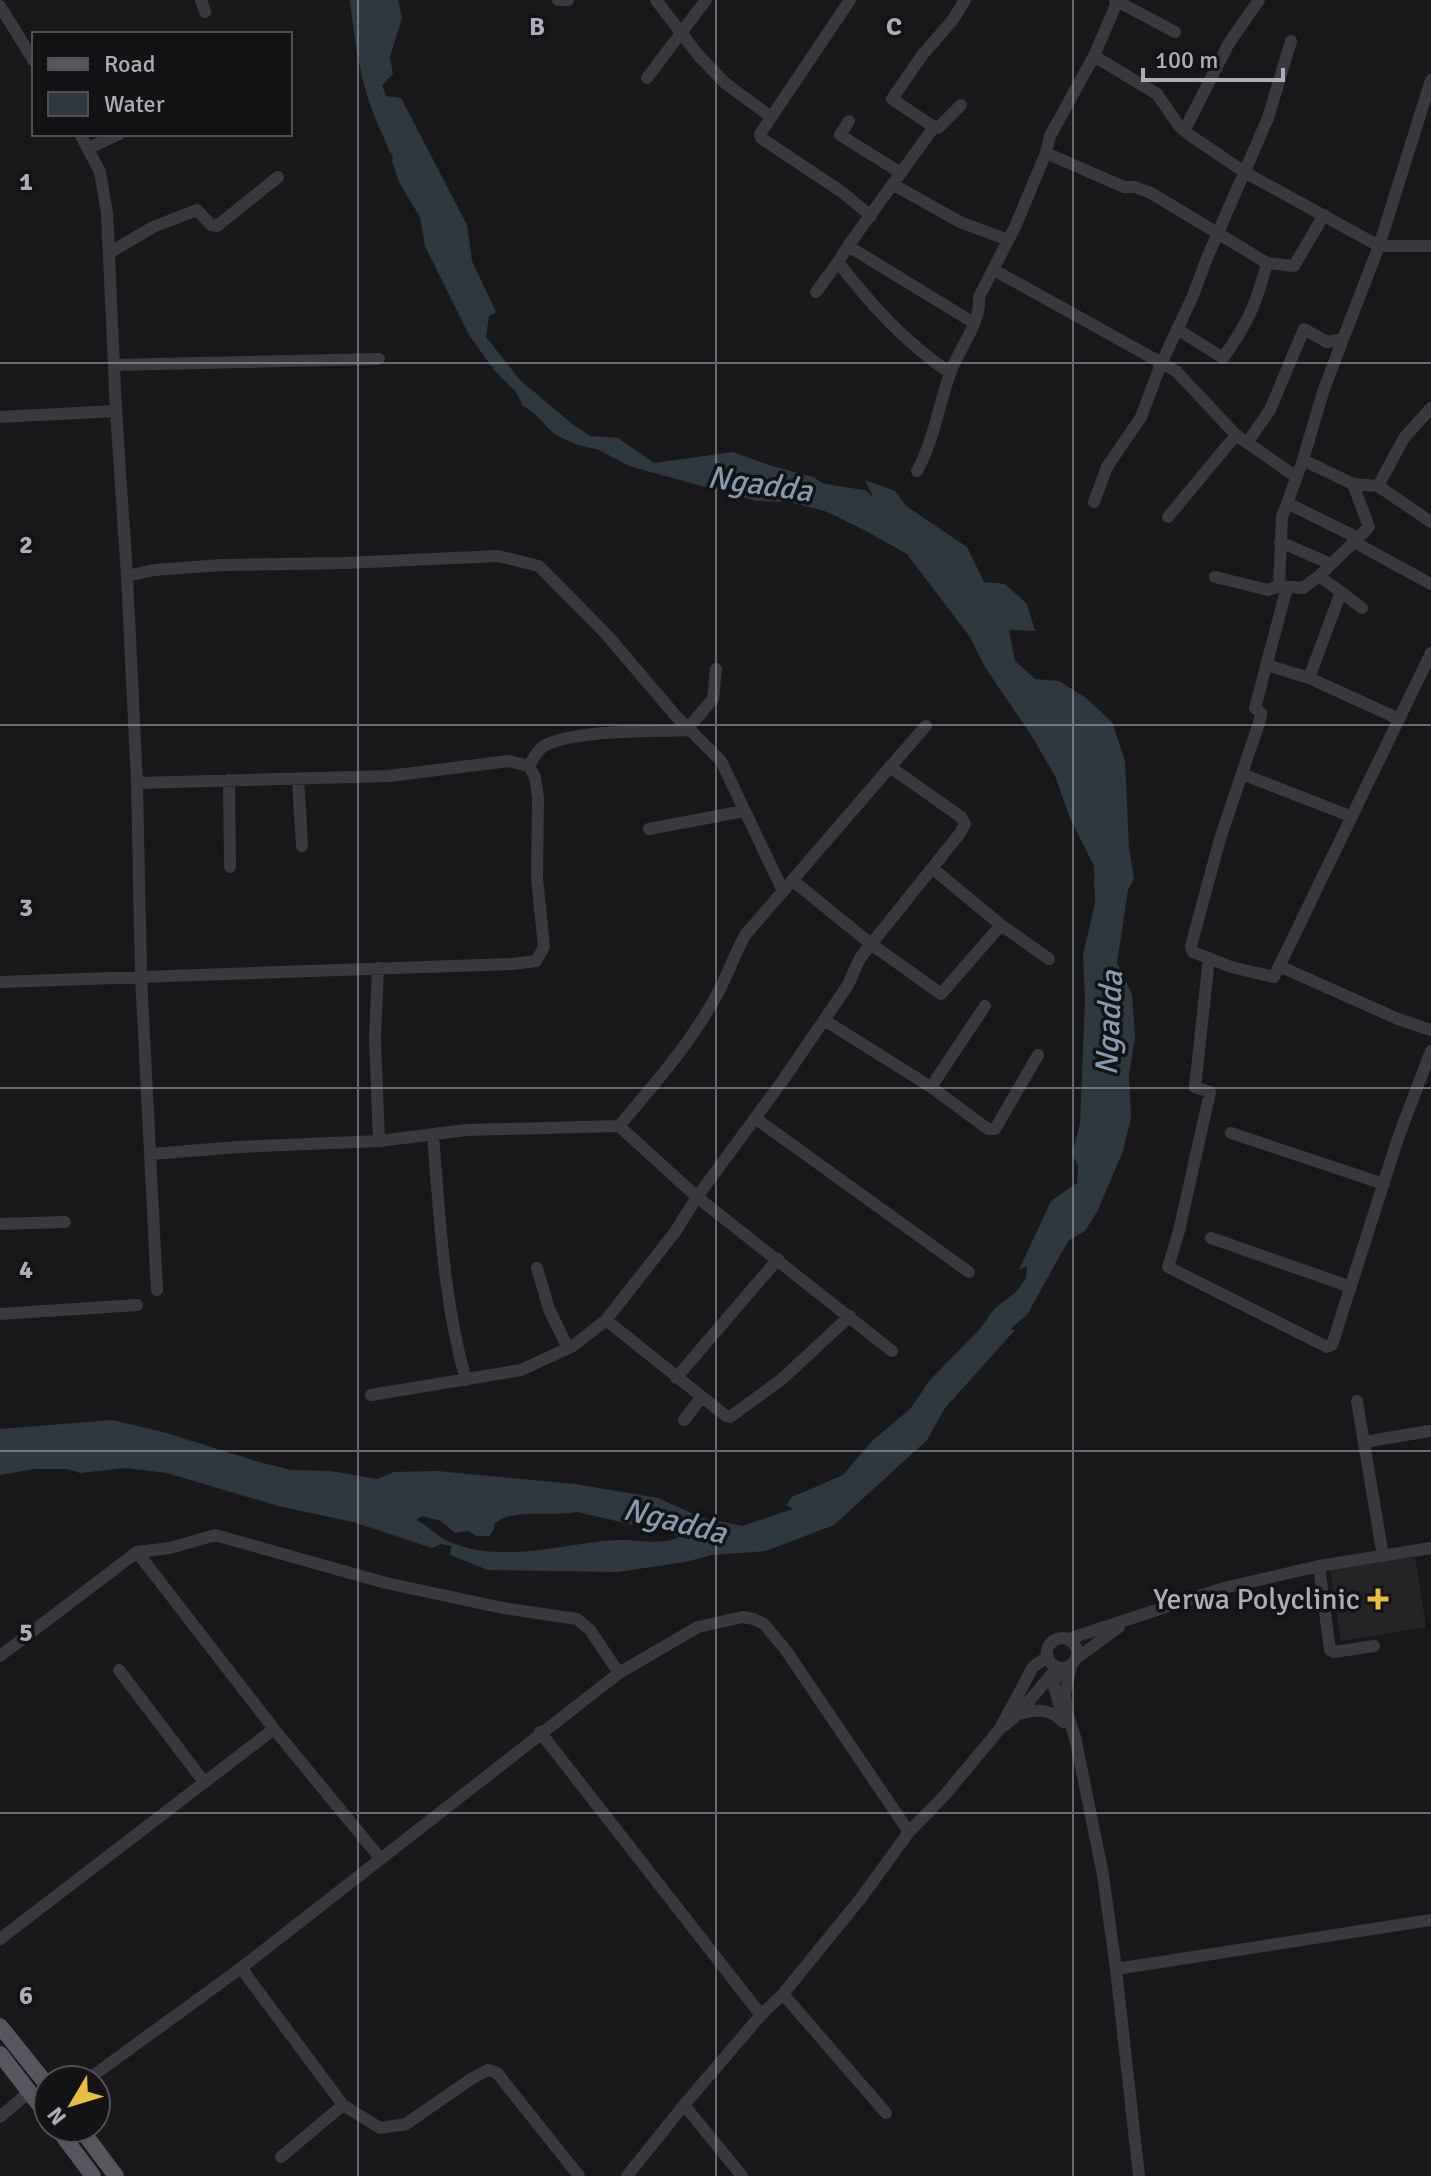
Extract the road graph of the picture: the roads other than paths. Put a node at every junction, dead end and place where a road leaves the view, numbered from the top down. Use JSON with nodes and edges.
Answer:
{"nodes":[{"id":1,"x":558,"y":0,"type":"edge"},
{"id":2,"x":568,"y":0,"type":"edge"},
{"id":3,"x":656,"y":0,"type":"edge"},
{"id":4,"x":706,"y":0,"type":"edge"},
{"id":5,"x":850,"y":0,"type":"edge"},
{"id":6,"x":965,"y":0,"type":"edge"},
{"id":7,"x":1117,"y":0,"type":"edge"},
{"id":8,"x":1259,"y":0,"type":"edge"},
{"id":9,"x":0,"y":6,"type":"edge"},
{"id":10,"x":1175,"y":32,"type":"dead end"},
{"id":11,"x":683,"y":33,"type":"junction"},
{"id":12,"x":1291,"y":41,"type":"dead end"},
{"id":13,"x":1094,"y":56,"type":"junction"},
{"id":14,"x":32,"y":58,"type":"edge"},
{"id":15,"x":647,"y":78,"type":"dead end"},
{"id":16,"x":1431,"y":80,"type":"edge"},
{"id":17,"x":961,"y":105,"type":"dead end"},
{"id":18,"x":771,"y":117,"type":"junction"},
{"id":19,"x":849,"y":121,"type":"dead end"},
{"id":20,"x":934,"y":127,"type":"junction"},
{"id":21,"x":1185,"y":129,"type":"junction"},
{"id":22,"x":81,"y":136,"type":"edge"},
{"id":23,"x":115,"y":136,"type":"edge"},
{"id":24,"x":89,"y":148,"type":"junction"},
{"id":25,"x":1046,"y":153,"type":"junction"},
{"id":26,"x":1246,"y":173,"type":"junction"},
{"id":27,"x":278,"y":177,"type":"dead end"},
{"id":28,"x":898,"y":179,"type":"junction"},
{"id":29,"x":1324,"y":215,"type":"junction"},
{"id":30,"x":871,"y":216,"type":"junction"},
{"id":31,"x":1217,"y":235,"type":"junction"},
{"id":32,"x":1008,"y":240,"type":"junction"},
{"id":33,"x":848,"y":246,"type":"junction"},
{"id":34,"x":1379,"y":246,"type":"junction"},
{"id":35,"x":1431,"y":246,"type":"edge"},
{"id":36,"x":109,"y":253,"type":"junction"},
{"id":37,"x":838,"y":262,"type":"junction"},
{"id":38,"x":1267,"y":263,"type":"junction"},
{"id":39,"x":994,"y":270,"type":"junction"},
{"id":40,"x":816,"y":292,"type":"dead end"},
{"id":41,"x":974,"y":323,"type":"junction"},
{"id":42,"x":1177,"y":329,"type":"junction"},
{"id":43,"x":1343,"y":339,"type":"junction"},
{"id":44,"x":379,"y":359,"type":"dead end"},
{"id":45,"x":1161,"y":364,"type":"junction"},
{"id":46,"x":114,"y":365,"type":"junction"},
{"id":47,"x":950,"y":373,"type":"junction"},
{"id":48,"x":1431,"y":408,"type":"edge"},
{"id":49,"x":116,"y":411,"type":"junction"},
{"id":50,"x":0,"y":417,"type":"edge"},
{"id":51,"x":1242,"y":439,"type":"junction"},
{"id":52,"x":1303,"y":460,"type":"junction"},
{"id":53,"x":917,"y":471,"type":"dead end"},
{"id":54,"x":1295,"y":476,"type":"junction"},
{"id":55,"x":1353,"y":484,"type":"junction"},
{"id":56,"x":1378,"y":486,"type":"junction"},
{"id":57,"x":1094,"y":502,"type":"dead end"},
{"id":58,"x":1287,"y":503,"type":"junction"},
{"id":59,"x":1168,"y":517,"type":"dead end"},
{"id":60,"x":1431,"y":522,"type":"edge"},
{"id":61,"x":1280,"y":542,"type":"junction"},
{"id":62,"x":1354,"y":542,"type":"junction"},
{"id":63,"x":1331,"y":564,"type":"junction"},
{"id":64,"x":127,"y":576,"type":"junction"},
{"id":65,"x":1319,"y":576,"type":"junction"},
{"id":66,"x":1215,"y":577,"type":"dead end"},
{"id":67,"x":1431,"y":584,"type":"edge"},
{"id":68,"x":1279,"y":586,"type":"junction"},
{"id":69,"x":1341,"y":592,"type":"junction"},
{"id":70,"x":1362,"y":608,"type":"dead end"},
{"id":71,"x":1431,"y":655,"type":"edge"},
{"id":72,"x":1267,"y":665,"type":"junction"},
{"id":73,"x":716,"y":669,"type":"dead end"},
{"id":74,"x":1309,"y":678,"type":"junction"},
{"id":75,"x":1397,"y":718,"type":"junction"},
{"id":76,"x":926,"y":726,"type":"dead end"},
{"id":77,"x":689,"y":729,"type":"junction"},
{"id":78,"x":529,"y":766,"type":"junction"},
{"id":79,"x":890,"y":767,"type":"junction"},
{"id":80,"x":1242,"y":774,"type":"junction"},
{"id":81,"x":298,"y":778,"type":"junction"},
{"id":82,"x":229,"y":780,"type":"junction"},
{"id":83,"x":137,"y":783,"type":"junction"},
{"id":84,"x":744,"y":811,"type":"junction"},
{"id":85,"x":1350,"y":816,"type":"junction"},
{"id":86,"x":649,"y":829,"type":"dead end"},
{"id":87,"x":302,"y":846,"type":"dead end"},
{"id":88,"x":230,"y":867,"type":"dead end"},
{"id":89,"x":932,"y":868,"type":"junction"},
{"id":90,"x":792,"y":880,"type":"junction"},
{"id":91,"x":783,"y":891,"type":"junction"},
{"id":92,"x":1001,"y":925,"type":"junction"},
{"id":93,"x":871,"y":944,"type":"junction"},
{"id":94,"x":1209,"y":958,"type":"junction"},
{"id":95,"x":1049,"y":959,"type":"dead end"},
{"id":96,"x":1279,"y":966,"type":"junction"},
{"id":97,"x":378,"y":968,"type":"junction"},
{"id":98,"x":141,"y":976,"type":"junction"},
{"id":99,"x":0,"y":982,"type":"edge"},
{"id":100,"x":985,"y":1006,"type":"dead end"},
{"id":101,"x":824,"y":1020,"type":"junction"},
{"id":102,"x":1431,"y":1030,"type":"edge"},
{"id":103,"x":1431,"y":1051,"type":"edge"},
{"id":104,"x":1038,"y":1055,"type":"dead end"},
{"id":105,"x":931,"y":1087,"type":"junction"},
{"id":106,"x":755,"y":1118,"type":"junction"},
{"id":107,"x":619,"y":1126,"type":"junction"},
{"id":108,"x":1231,"y":1133,"type":"dead end"},
{"id":109,"x":433,"y":1136,"type":"junction"},
{"id":110,"x":379,"y":1141,"type":"junction"},
{"id":111,"x":152,"y":1154,"type":"junction"},
{"id":112,"x":1384,"y":1184,"type":"junction"},
{"id":113,"x":697,"y":1197,"type":"junction"},
{"id":114,"x":65,"y":1222,"type":"dead end"},
{"id":115,"x":0,"y":1224,"type":"edge"},
{"id":116,"x":1211,"y":1238,"type":"dead end"},
{"id":117,"x":778,"y":1259,"type":"junction"},
{"id":118,"x":537,"y":1268,"type":"dead end"},
{"id":119,"x":969,"y":1272,"type":"dead end"},
{"id":120,"x":1351,"y":1287,"type":"junction"},
{"id":121,"x":157,"y":1290,"type":"dead end"},
{"id":122,"x":137,"y":1305,"type":"dead end"},
{"id":123,"x":0,"y":1314,"type":"edge"},
{"id":124,"x":850,"y":1316,"type":"junction"},
{"id":125,"x":606,"y":1320,"type":"junction"},
{"id":126,"x":568,"y":1348,"type":"junction"},
{"id":127,"x":892,"y":1351,"type":"dead end"},
{"id":128,"x":676,"y":1378,"type":"junction"},
{"id":129,"x":466,"y":1380,"type":"junction"},
{"id":130,"x":371,"y":1395,"type":"dead end"},
{"id":131,"x":701,"y":1398,"type":"junction"},
{"id":132,"x":1357,"y":1401,"type":"dead end"},
{"id":133,"x":684,"y":1420,"type":"dead end"},
{"id":134,"x":1429,"y":1431,"type":"edge"},
{"id":135,"x":1364,"y":1442,"type":"junction"},
{"id":136,"x":1431,"y":1548,"type":"edge"},
{"id":137,"x":137,"y":1552,"type":"junction"},
{"id":138,"x":1383,"y":1556,"type":"junction"},
{"id":139,"x":1319,"y":1566,"type":"junction"},
{"id":140,"x":1130,"y":1618,"type":"junction"},
{"id":141,"x":1068,"y":1639,"type":"junction"},
{"id":142,"x":1374,"y":1646,"type":"dead end"},
{"id":143,"x":0,"y":1656,"type":"edge"},
{"id":144,"x":1047,"y":1657,"type":"junction"},
{"id":145,"x":1066,"y":1665,"type":"junction"},
{"id":146,"x":119,"y":1670,"type":"dead end"},
{"id":147,"x":619,"y":1673,"type":"junction"},
{"id":148,"x":1018,"y":1714,"type":"junction"},
{"id":149,"x":1065,"y":1724,"type":"junction"},
{"id":150,"x":274,"y":1729,"type":"junction"},
{"id":151,"x":999,"y":1730,"type":"junction"},
{"id":152,"x":540,"y":1732,"type":"junction"},
{"id":153,"x":1075,"y":1737,"type":"junction"},
{"id":154,"x":204,"y":1782,"type":"junction"},
{"id":155,"x":909,"y":1832,"type":"junction"},
{"id":156,"x":380,"y":1858,"type":"junction"},
{"id":157,"x":1431,"y":1920,"type":"edge"},
{"id":158,"x":0,"y":1939,"type":"edge"},
{"id":159,"x":241,"y":1968,"type":"junction"},
{"id":160,"x":1116,"y":1969,"type":"junction"},
{"id":161,"x":783,"y":1994,"type":"junction"},
{"id":162,"x":761,"y":2015,"type":"junction"},
{"id":163,"x":0,"y":2026,"type":"edge"},
{"id":164,"x":0,"y":2054,"type":"edge"},
{"id":165,"x":109,"y":2064,"type":"edge"},
{"id":166,"x":32,"y":2066,"type":"edge"},
{"id":167,"x":28,"y":2093,"type":"junction"},
{"id":168,"x":32,"y":2097,"type":"edge"},
{"id":169,"x":343,"y":2105,"type":"junction"},
{"id":170,"x":684,"y":2105,"type":"junction"},
{"id":171,"x":886,"y":2113,"type":"dead end"},
{"id":172,"x":0,"y":2117,"type":"edge"},
{"id":173,"x":69,"y":2144,"type":"edge"},
{"id":174,"x":92,"y":2144,"type":"edge"},
{"id":175,"x":281,"y":2157,"type":"dead end"},
{"id":176,"x":93,"y":2176,"type":"edge"},
{"id":177,"x":116,"y":2176,"type":"edge"},
{"id":178,"x":579,"y":2176,"type":"edge"},
{"id":179,"x":627,"y":2176,"type":"edge"},
{"id":180,"x":742,"y":2176,"type":"edge"},
{"id":181,"x":1139,"y":2176,"type":"edge"}],
"edges":[{"from":1,"to":2,"type":"street"},
{"from":3,"to":11,"type":"street"},
{"from":4,"to":11,"type":"street"},
{"from":5,"to":18,"type":"street"},
{"from":6,"to":20,"type":"street"},
{"from":7,"to":10,"type":"street"},
{"from":7,"to":13,"type":"street"},
{"from":8,"to":21,"type":"street"},
{"from":9,"to":14,"type":"street"},
{"from":11,"to":15,"type":"street"},
{"from":11,"to":18,"type":"street"},
{"from":12,"to":26,"type":"street"},
{"from":13,"to":21,"type":"street"},
{"from":13,"to":25,"type":"street"},
{"from":16,"to":34,"type":"street"},
{"from":17,"to":20,"type":"street"},
{"from":18,"to":30,"type":"street"},
{"from":19,"to":28,"type":"street"},
{"from":20,"to":28,"type":"street"},
{"from":21,"to":26,"type":"street"},
{"from":22,"to":24,"type":"street"},
{"from":23,"to":24,"type":"street"},
{"from":24,"to":36,"type":"street"},
{"from":25,"to":31,"type":"street"},
{"from":25,"to":32,"type":"street"},
{"from":26,"to":29,"type":"street"},
{"from":26,"to":31,"type":"street"},
{"from":27,"to":36,"type":"street"},
{"from":28,"to":30,"type":"street"},
{"from":28,"to":32,"type":"street"},
{"from":29,"to":34,"type":"street"},
{"from":29,"to":38,"type":"street"},
{"from":30,"to":33,"type":"street"},
{"from":31,"to":38,"type":"street"},
{"from":31,"to":42,"type":"street"},
{"from":32,"to":39,"type":"street"},
{"from":33,"to":37,"type":"street"},
{"from":33,"to":41,"type":"street"},
{"from":34,"to":35,"type":"street"},
{"from":34,"to":43,"type":"street"},
{"from":36,"to":46,"type":"street"},
{"from":37,"to":40,"type":"street"},
{"from":37,"to":47,"type":"street"},
{"from":38,"to":42,"type":"street"},
{"from":39,"to":41,"type":"street"},
{"from":39,"to":45,"type":"street"},
{"from":41,"to":47,"type":"street"},
{"from":42,"to":45,"type":"street"},
{"from":43,"to":51,"type":"street"},
{"from":43,"to":52,"type":"street"},
{"from":44,"to":46,"type":"street"},
{"from":45,"to":51,"type":"street"},
{"from":45,"to":57,"type":"street"},
{"from":46,"to":49,"type":"street"},
{"from":47,"to":53,"type":"street"},
{"from":48,"to":56,"type":"street"},
{"from":49,"to":50,"type":"street"},
{"from":49,"to":64,"type":"street"},
{"from":51,"to":54,"type":"street"},
{"from":51,"to":59,"type":"street"},
{"from":52,"to":54,"type":"street"},
{"from":52,"to":55,"type":"street"},
{"from":54,"to":58,"type":"street"},
{"from":55,"to":56,"type":"street"},
{"from":55,"to":62,"type":"street"},
{"from":56,"to":60,"type":"street"},
{"from":58,"to":61,"type":"street"},
{"from":58,"to":62,"type":"street"},
{"from":61,"to":63,"type":"street"},
{"from":61,"to":68,"type":"street"},
{"from":62,"to":63,"type":"street"},
{"from":62,"to":67,"type":"street"},
{"from":63,"to":65,"type":"street"},
{"from":64,"to":77,"type":"street"},
{"from":64,"to":83,"type":"street"},
{"from":65,"to":68,"type":"street"},
{"from":65,"to":69,"type":"street"},
{"from":66,"to":68,"type":"street"},
{"from":68,"to":72,"type":"street"},
{"from":69,"to":70,"type":"street"},
{"from":69,"to":74,"type":"street"},
{"from":71,"to":75,"type":"street"},
{"from":72,"to":74,"type":"street"},
{"from":72,"to":80,"type":"street"},
{"from":73,"to":77,"type":"street"},
{"from":74,"to":75,"type":"street"},
{"from":75,"to":85,"type":"street"},
{"from":76,"to":79,"type":"street"},
{"from":77,"to":78,"type":"street"},
{"from":77,"to":84,"type":"street"},
{"from":78,"to":81,"type":"street"},
{"from":78,"to":97,"type":"street"},
{"from":79,"to":89,"type":"street"},
{"from":79,"to":90,"type":"street"},
{"from":80,"to":85,"type":"street"},
{"from":80,"to":94,"type":"street"},
{"from":81,"to":82,"type":"street"},
{"from":81,"to":87,"type":"street"},
{"from":82,"to":83,"type":"street"},
{"from":82,"to":88,"type":"street"},
{"from":83,"to":98,"type":"street"},
{"from":84,"to":86,"type":"street"},
{"from":84,"to":91,"type":"street"},
{"from":85,"to":96,"type":"street"},
{"from":89,"to":92,"type":"street"},
{"from":89,"to":93,"type":"street"},
{"from":90,"to":91,"type":"street"},
{"from":90,"to":93,"type":"street"},
{"from":91,"to":107,"type":"street"},
{"from":92,"to":93,"type":"street"},
{"from":92,"to":95,"type":"street"},
{"from":93,"to":101,"type":"street"},
{"from":94,"to":96,"type":"street"},
{"from":94,"to":120,"type":"street"},
{"from":96,"to":102,"type":"street"},
{"from":97,"to":98,"type":"street"},
{"from":97,"to":110,"type":"street"},
{"from":98,"to":99,"type":"street"},
{"from":98,"to":111,"type":"street"},
{"from":100,"to":105,"type":"street"},
{"from":101,"to":105,"type":"street"},
{"from":101,"to":106,"type":"street"},
{"from":103,"to":112,"type":"street"},
{"from":104,"to":105,"type":"street"},
{"from":106,"to":113,"type":"street"},
{"from":106,"to":119,"type":"street"},
{"from":107,"to":109,"type":"street"},
{"from":107,"to":113,"type":"street"},
{"from":108,"to":112,"type":"street"},
{"from":109,"to":110,"type":"street"},
{"from":109,"to":129,"type":"street"},
{"from":110,"to":111,"type":"street"},
{"from":111,"to":121,"type":"street"},
{"from":112,"to":120,"type":"street"},
{"from":113,"to":117,"type":"street"},
{"from":113,"to":125,"type":"street"},
{"from":114,"to":115,"type":"street"},
{"from":116,"to":120,"type":"street"},
{"from":117,"to":124,"type":"street"},
{"from":117,"to":128,"type":"street"},
{"from":118,"to":126,"type":"street"},
{"from":122,"to":123,"type":"street"},
{"from":124,"to":127,"type":"street"},
{"from":124,"to":131,"type":"street"},
{"from":125,"to":126,"type":"street"},
{"from":125,"to":128,"type":"street"},
{"from":126,"to":129,"type":"street"},
{"from":128,"to":131,"type":"street"},
{"from":129,"to":130,"type":"street"},
{"from":131,"to":133,"type":"street"},
{"from":132,"to":135,"type":"street"},
{"from":134,"to":135,"type":"street"},
{"from":135,"to":138,"type":"street"},
{"from":136,"to":138,"type":"street"},
{"from":137,"to":143,"type":"street"},
{"from":137,"to":147,"type":"street"},
{"from":137,"to":150,"type":"street"},
{"from":138,"to":139,"type":"street"},
{"from":139,"to":140,"type":"street"},
{"from":139,"to":142,"type":"street"},
{"from":140,"to":141,"type":"street"},
{"from":140,"to":145,"type":"street"},
{"from":141,"to":144,"type":"street"},
{"from":141,"to":145,"type":"street"},
{"from":144,"to":145,"type":"street"},
{"from":144,"to":151,"type":"street"},
{"from":145,"to":148,"type":"street"},
{"from":145,"to":149,"type":"street"},
{"from":145,"to":153,"type":"street"},
{"from":146,"to":154,"type":"street"},
{"from":147,"to":152,"type":"street"},
{"from":147,"to":155,"type":"street"},
{"from":148,"to":149,"type":"street"},
{"from":148,"to":151,"type":"street"},
{"from":149,"to":153,"type":"street"},
{"from":150,"to":154,"type":"street"},
{"from":150,"to":156,"type":"street"},
{"from":151,"to":155,"type":"street"},
{"from":152,"to":156,"type":"street"},
{"from":152,"to":162,"type":"street"},
{"from":153,"to":160,"type":"street"},
{"from":154,"to":158,"type":"street"},
{"from":155,"to":161,"type":"street"},
{"from":156,"to":159,"type":"street"},
{"from":157,"to":160,"type":"street"},
{"from":159,"to":165,"type":"street"},
{"from":159,"to":169,"type":"street"},
{"from":160,"to":181,"type":"street"},
{"from":161,"to":162,"type":"street"},
{"from":161,"to":171,"type":"street"},
{"from":162,"to":170,"type":"street"},
{"from":163,"to":166,"type":"main road"},
{"from":164,"to":167,"type":"main road"},
{"from":167,"to":168,"type":"main road"},
{"from":167,"to":172,"type":"street"},
{"from":169,"to":175,"type":"street"},
{"from":169,"to":178,"type":"street"},
{"from":170,"to":179,"type":"street"},
{"from":170,"to":180,"type":"street"},
{"from":173,"to":176,"type":"main road"},
{"from":174,"to":177,"type":"main road"}]}
